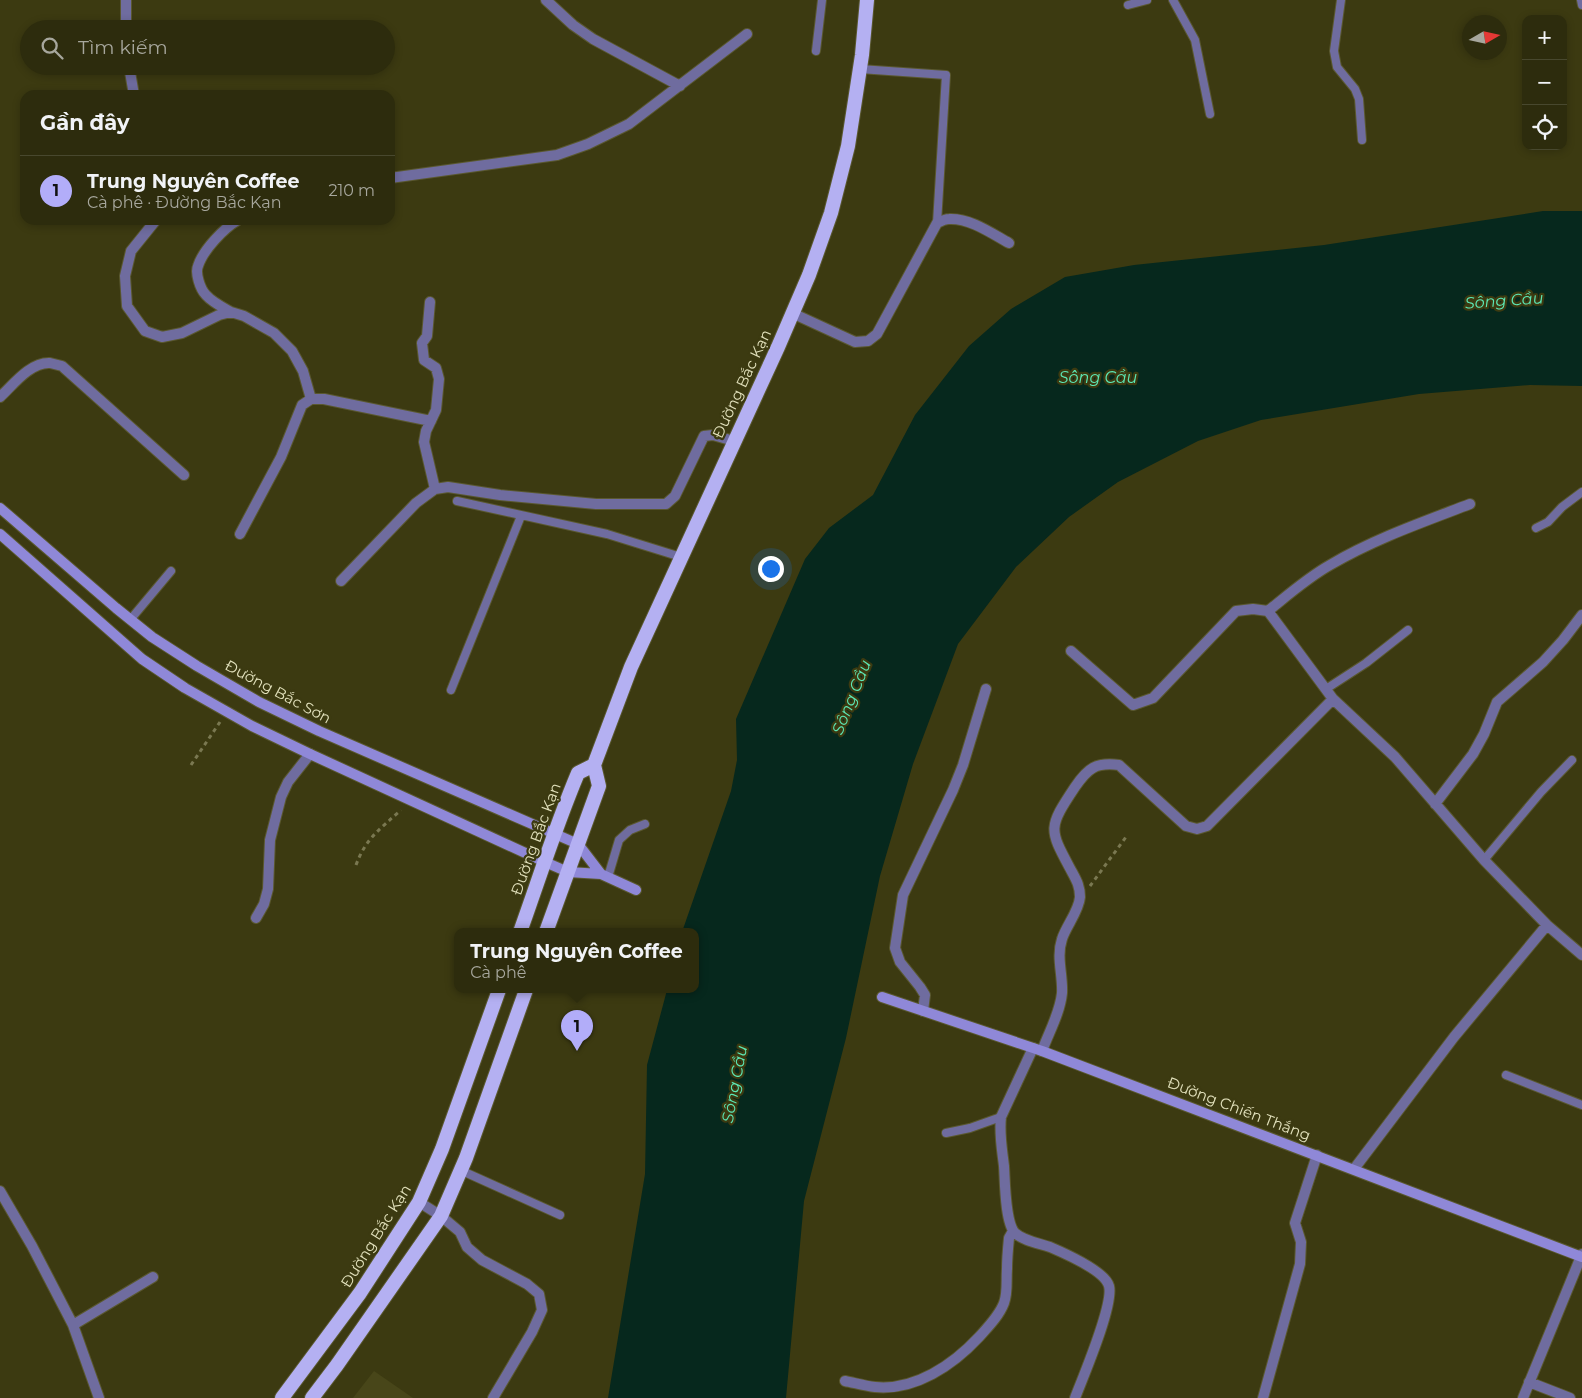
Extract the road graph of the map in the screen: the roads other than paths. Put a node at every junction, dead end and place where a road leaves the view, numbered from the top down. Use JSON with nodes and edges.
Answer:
{"nodes":[{"id":1,"x":126,"y":0,"type":"edge"},
{"id":2,"x":546,"y":0,"type":"edge"},
{"id":3,"x":822,"y":0,"type":"edge"},
{"id":4,"x":866,"y":0,"type":"edge"},
{"id":5,"x":1147,"y":0,"type":"edge"},
{"id":6,"x":1174,"y":0,"type":"edge"},
{"id":7,"x":1340,"y":0,"type":"edge"},
{"id":8,"x":1582,"y":0,"type":"edge"},
{"id":9,"x":1128,"y":5,"type":"dead end"},
{"id":10,"x":1582,"y":5,"type":"edge"},
{"id":11,"x":126,"y":20,"type":"edge"},
{"id":12,"x":747,"y":34,"type":"dead end"},
{"id":13,"x":816,"y":51,"type":"dead end"},
{"id":14,"x":860,"y":68,"type":"junction"},
{"id":15,"x":131,"y":75,"type":"edge"},
{"id":16,"x":680,"y":86,"type":"junction"},
{"id":17,"x":133,"y":90,"type":"edge"},
{"id":18,"x":1210,"y":114,"type":"dead end"},
{"id":19,"x":1362,"y":140,"type":"dead end"},
{"id":20,"x":395,"y":177,"type":"edge"},
{"id":21,"x":937,"y":223,"type":"junction"},
{"id":22,"x":152,"y":225,"type":"edge"},
{"id":23,"x":229,"y":225,"type":"edge"},
{"id":24,"x":1009,"y":243,"type":"dead end"},
{"id":25,"x":430,"y":302,"type":"dead end"},
{"id":26,"x":231,"y":312,"type":"junction"},
{"id":27,"x":792,"y":314,"type":"junction"},
{"id":28,"x":0,"y":398,"type":"edge"},
{"id":29,"x":311,"y":399,"type":"junction"},
{"id":30,"x":431,"y":421,"type":"junction"},
{"id":31,"x":734,"y":441,"type":"junction"},
{"id":32,"x":184,"y":475,"type":"dead end"},
{"id":33,"x":435,"y":489,"type":"junction"},
{"id":34,"x":1582,"y":492,"type":"edge"},
{"id":35,"x":457,"y":501,"type":"dead end"},
{"id":36,"x":1470,"y":504,"type":"dead end"},
{"id":37,"x":0,"y":508,"type":"edge"},
{"id":38,"x":521,"y":516,"type":"junction"},
{"id":39,"x":1536,"y":528,"type":"dead end"},
{"id":40,"x":0,"y":534,"type":"edge"},
{"id":41,"x":240,"y":534,"type":"dead end"},
{"id":42,"x":681,"y":557,"type":"junction"},
{"id":43,"x":171,"y":571,"type":"dead end"},
{"id":44,"x":341,"y":581,"type":"dead end"},
{"id":45,"x":1268,"y":611,"type":"junction"},
{"id":46,"x":1582,"y":615,"type":"edge"},
{"id":47,"x":130,"y":620,"type":"junction"},
{"id":48,"x":1408,"y":630,"type":"dead end"},
{"id":49,"x":1071,"y":651,"type":"dead end"},
{"id":50,"x":986,"y":689,"type":"dead end"},
{"id":51,"x":1326,"y":689,"type":"junction"},
{"id":52,"x":451,"y":690,"type":"dead end"},
{"id":53,"x":1333,"y":700,"type":"junction"},
{"id":54,"x":310,"y":754,"type":"junction"},
{"id":55,"x":1572,"y":760,"type":"dead end"},
{"id":56,"x":594,"y":765,"type":"junction"},
{"id":57,"x":1436,"y":804,"type":"junction"},
{"id":58,"x":645,"y":824,"type":"dead end"},
{"id":59,"x":553,"y":834,"type":"junction"},
{"id":60,"x":578,"y":844,"type":"junction"},
{"id":61,"x":1484,"y":860,"type":"junction"},
{"id":62,"x":545,"y":862,"type":"junction"},
{"id":63,"x":568,"y":872,"type":"junction"},
{"id":64,"x":605,"y":875,"type":"junction"},
{"id":65,"x":636,"y":890,"type":"dead end"},
{"id":66,"x":256,"y":918,"type":"dead end"},
{"id":67,"x":1547,"y":925,"type":"junction"},
{"id":68,"x":521,"y":928,"type":"edge"},
{"id":69,"x":547,"y":928,"type":"edge"},
{"id":70,"x":1582,"y":955,"type":"edge"},
{"id":71,"x":498,"y":993,"type":"edge"},
{"id":72,"x":525,"y":993,"type":"edge"},
{"id":73,"x":882,"y":997,"type":"dead end"},
{"id":74,"x":923,"y":1011,"type":"junction"},
{"id":75,"x":1037,"y":1049,"type":"junction"},
{"id":76,"x":1506,"y":1075,"type":"dead end"},
{"id":77,"x":1582,"y":1105,"type":"edge"},
{"id":78,"x":1000,"y":1117,"type":"junction"},
{"id":79,"x":946,"y":1132,"type":"dead end"},
{"id":80,"x":1318,"y":1155,"type":"junction"},
{"id":81,"x":1354,"y":1169,"type":"junction"},
{"id":82,"x":460,"y":1170,"type":"junction"},
{"id":83,"x":0,"y":1191,"type":"edge"},
{"id":84,"x":419,"y":1202,"type":"junction"},
{"id":85,"x":560,"y":1215,"type":"dead end"},
{"id":86,"x":441,"y":1216,"type":"junction"},
{"id":87,"x":1013,"y":1231,"type":"junction"},
{"id":88,"x":1582,"y":1256,"type":"edge"},
{"id":89,"x":153,"y":1277,"type":"dead end"},
{"id":90,"x":73,"y":1325,"type":"junction"},
{"id":91,"x":845,"y":1382,"type":"dead end"},
{"id":92,"x":1529,"y":1382,"type":"junction"},
{"id":93,"x":99,"y":1398,"type":"edge"},
{"id":94,"x":282,"y":1398,"type":"edge"},
{"id":95,"x":312,"y":1398,"type":"edge"},
{"id":96,"x":493,"y":1398,"type":"edge"},
{"id":97,"x":1075,"y":1398,"type":"edge"},
{"id":98,"x":1263,"y":1398,"type":"edge"},
{"id":99,"x":1523,"y":1398,"type":"edge"},
{"id":100,"x":1570,"y":1398,"type":"edge"}],
"edges":[{"from":1,"to":11,"type":"street"},
{"from":2,"to":16,"type":"street"},
{"from":3,"to":13,"type":"lane"},
{"from":4,"to":14,"type":"highway","name":"Đường Bắc Kạn"},
{"from":5,"to":9,"type":"lane"},
{"from":6,"to":18,"type":"lane"},
{"from":7,"to":19,"type":"lane"},
{"from":8,"to":10,"type":"lane"},
{"from":12,"to":16,"type":"street"},
{"from":14,"to":21,"type":"lane"},
{"from":14,"to":27,"type":"highway","name":"Đường Bắc Kạn"},
{"from":15,"to":17,"type":"street"},
{"from":16,"to":20,"type":"street"},
{"from":21,"to":24,"type":"street"},
{"from":21,"to":27,"type":"street"},
{"from":22,"to":26,"type":"street"},
{"from":23,"to":26,"type":"street"},
{"from":25,"to":30,"type":"street"},
{"from":26,"to":29,"type":"street"},
{"from":27,"to":31,"type":"highway","name":"Đường Bắc Kạn"},
{"from":28,"to":32,"type":"street"},
{"from":29,"to":30,"type":"street"},
{"from":29,"to":41,"type":"street"},
{"from":30,"to":33,"type":"street"},
{"from":31,"to":33,"type":"street"},
{"from":31,"to":42,"type":"highway","name":"Đường Bắc Kạn"},
{"from":33,"to":44,"type":"street"},
{"from":34,"to":39,"type":"lane"},
{"from":35,"to":38,"type":"lane"},
{"from":36,"to":45,"type":"street"},
{"from":37,"to":47,"type":"main road","name":"Đường Bắc Sơn"},
{"from":38,"to":42,"type":"lane"},
{"from":38,"to":52,"type":"lane"},
{"from":40,"to":54,"type":"main road"},
{"from":42,"to":56,"type":"highway","name":"Đường Bắc Kạn"},
{"from":43,"to":47,"type":"lane"},
{"from":45,"to":49,"type":"street"},
{"from":45,"to":51,"type":"street"},
{"from":46,"to":57,"type":"street"},
{"from":47,"to":59,"type":"main road","name":"Đường Bắc Sơn"},
{"from":48,"to":51,"type":"lane"},
{"from":50,"to":74,"type":"street"},
{"from":51,"to":53,"type":"street"},
{"from":53,"to":57,"type":"street"},
{"from":53,"to":75,"type":"street"},
{"from":54,"to":62,"type":"main road"},
{"from":54,"to":66,"type":"street"},
{"from":55,"to":61,"type":"lane"},
{"from":56,"to":59,"type":"highway","name":"Đường Bắc Kạn"},
{"from":56,"to":60,"type":"highway","name":"Đường Bắc Kạn"},
{"from":57,"to":61,"type":"street"},
{"from":58,"to":64,"type":"lane"},
{"from":59,"to":60,"type":"main road","name":"Đường Bắc Sơn"},
{"from":59,"to":62,"type":"highway","name":"Đường Bắc Kạn"},
{"from":60,"to":63,"type":"highway","name":"Đường Bắc Kạn"},
{"from":60,"to":64,"type":"main road"},
{"from":61,"to":67,"type":"street"},
{"from":62,"to":63,"type":"main road"},
{"from":62,"to":68,"type":"highway","name":"Đường Bắc Kạn"},
{"from":63,"to":64,"type":"main road"},
{"from":63,"to":69,"type":"highway","name":"Đường Bắc Kạn"},
{"from":64,"to":65,"type":"main road"},
{"from":67,"to":70,"type":"street"},
{"from":67,"to":81,"type":"street"},
{"from":71,"to":84,"type":"highway","name":"Đường Bắc Kạn"},
{"from":72,"to":82,"type":"highway"},
{"from":73,"to":74,"type":"main road","name":"Đường Chiến Thắng"},
{"from":74,"to":75,"type":"main road","name":"Đường Chiến Thắng"},
{"from":75,"to":78,"type":"street"},
{"from":75,"to":80,"type":"main road","name":"Đường Chiến Thắng"},
{"from":76,"to":77,"type":"lane"},
{"from":78,"to":79,"type":"lane"},
{"from":78,"to":87,"type":"street"},
{"from":80,"to":81,"type":"main road","name":"Đường Chiến Thắng"},
{"from":80,"to":98,"type":"street"},
{"from":81,"to":88,"type":"main road","name":"Đường Chiến Thắng"},
{"from":82,"to":85,"type":"lane"},
{"from":82,"to":86,"type":"highway"},
{"from":83,"to":90,"type":"street"},
{"from":84,"to":86,"type":"street"},
{"from":84,"to":94,"type":"highway","name":"Đường Bắc Kạn"},
{"from":86,"to":95,"type":"highway"},
{"from":86,"to":96,"type":"street"},
{"from":87,"to":91,"type":"street"},
{"from":87,"to":97,"type":"street"},
{"from":88,"to":92,"type":"street"},
{"from":89,"to":90,"type":"street"},
{"from":90,"to":93,"type":"street"},
{"from":92,"to":99,"type":"street"},
{"from":92,"to":100,"type":"street"}]}
